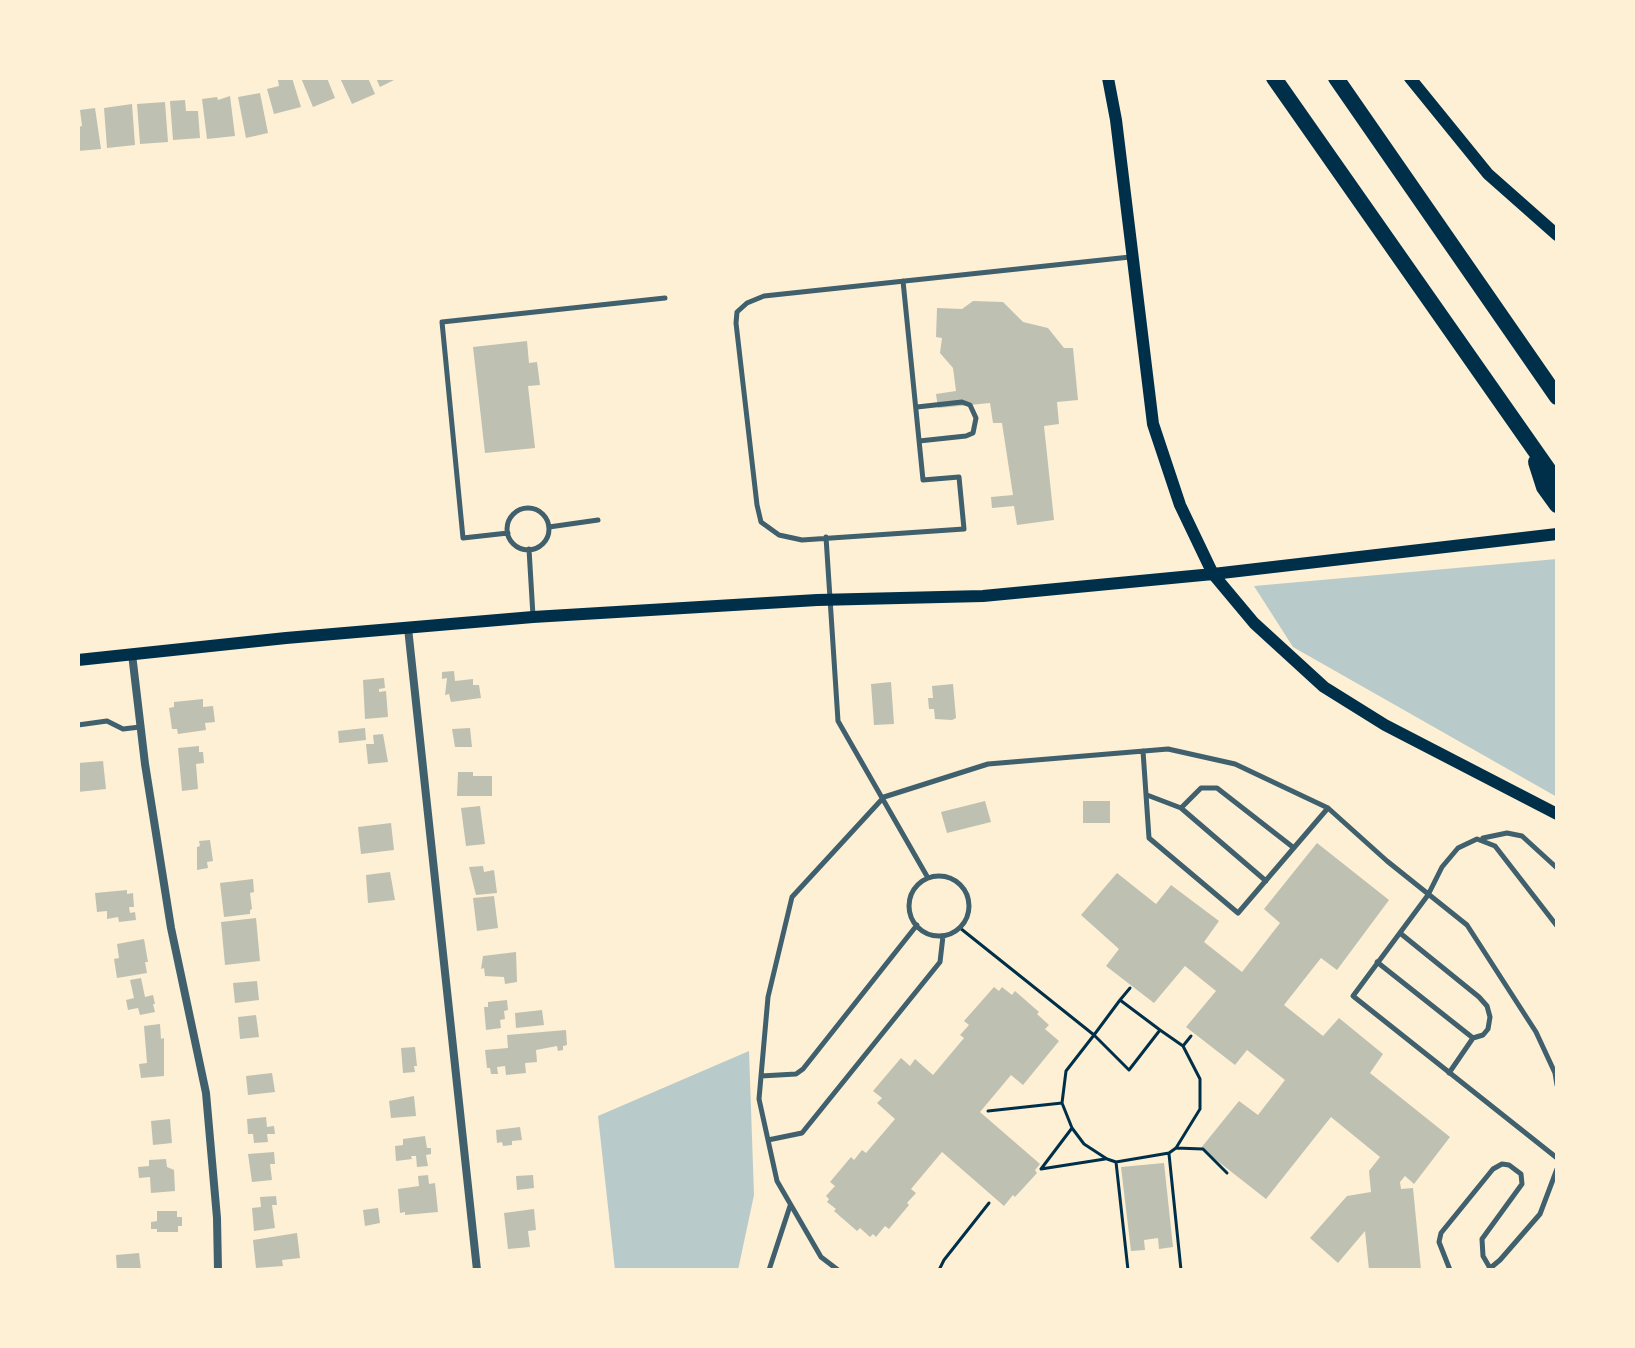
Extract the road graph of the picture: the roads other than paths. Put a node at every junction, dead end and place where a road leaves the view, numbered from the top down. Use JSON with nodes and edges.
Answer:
{"nodes":[{"id":1,"x":1108,"y":78,"type":"edge"},
{"id":2,"x":1274,"y":78,"type":"edge"},
{"id":3,"x":1336,"y":78,"type":"edge"},
{"id":4,"x":1410,"y":78,"type":"edge"},
{"id":5,"x":1557,"y":235,"type":"edge"},
{"id":6,"x":1131,"y":256,"type":"junction"},
{"id":7,"x":903,"y":281,"type":"junction"},
{"id":8,"x":665,"y":298,"type":"dead end"},
{"id":9,"x":1557,"y":397,"type":"edge"},
{"id":10,"x":916,"y":407,"type":"junction"},
{"id":11,"x":919,"y":441,"type":"junction"},
{"id":12,"x":1531,"y":445,"type":"junction"},
{"id":13,"x":1557,"y":482,"type":"edge"},
{"id":14,"x":1557,"y":505,"type":"edge"},
{"id":15,"x":598,"y":520,"type":"dead end"},
{"id":16,"x":549,"y":527,"type":"junction"},
{"id":17,"x":508,"y":533,"type":"junction"},
{"id":18,"x":1557,"y":534,"type":"edge"},
{"id":19,"x":826,"y":537,"type":"junction"},
{"id":20,"x":529,"y":549,"type":"junction"},
{"id":21,"x":1213,"y":574,"type":"junction"},
{"id":22,"x":830,"y":600,"type":"junction"},
{"id":23,"x":533,"y":617,"type":"junction"},
{"id":24,"x":408,"y":628,"type":"junction"},
{"id":25,"x":132,"y":654,"type":"junction"},
{"id":26,"x":78,"y":660,"type":"edge"},
{"id":27,"x":78,"y":725,"type":"edge"},
{"id":28,"x":141,"y":727,"type":"junction"},
{"id":29,"x":1143,"y":751,"type":"junction"},
{"id":30,"x":1147,"y":795,"type":"junction"},
{"id":31,"x":884,"y":797,"type":"junction"},
{"id":32,"x":1181,"y":808,"type":"junction"},
{"id":33,"x":1328,"y":808,"type":"junction"},
{"id":34,"x":1557,"y":814,"type":"edge"},
{"id":35,"x":1477,"y":839,"type":"junction"},
{"id":36,"x":1294,"y":848,"type":"junction"},
{"id":37,"x":1557,"y":868,"type":"edge"},
{"id":38,"x":928,"y":878,"type":"junction"},
{"id":39,"x":1266,"y":881,"type":"junction"},
{"id":40,"x":1428,"y":895,"type":"junction"},
{"id":41,"x":917,"y":925,"type":"junction"},
{"id":42,"x":1557,"y":926,"type":"edge"},
{"id":43,"x":1400,"y":933,"type":"junction"},
{"id":44,"x":943,"y":936,"type":"junction"},
{"id":45,"x":1377,"y":962,"type":"junction"},
{"id":46,"x":1473,"y":1038,"type":"junction"},
{"id":47,"x":1449,"y":1073,"type":"junction"},
{"id":48,"x":761,"y":1076,"type":"junction"},
{"id":49,"x":1557,"y":1085,"type":"edge"},
{"id":50,"x":768,"y":1140,"type":"junction"},
{"id":51,"x":1557,"y":1158,"type":"edge"},
{"id":52,"x":1557,"y":1169,"type":"edge"},
{"id":53,"x":791,"y":1205,"type":"junction"},
{"id":54,"x":1489,"y":1269,"type":"edge"},
{"id":55,"x":218,"y":1270,"type":"edge"},
{"id":56,"x":477,"y":1270,"type":"edge"},
{"id":57,"x":769,"y":1270,"type":"edge"},
{"id":58,"x":838,"y":1270,"type":"edge"},
{"id":59,"x":1450,"y":1270,"type":"edge"}],
"edges":[{"from":1,"to":6,"type":"main road"},
{"from":2,"to":12,"type":"highway"},
{"from":3,"to":9,"type":"highway"},
{"from":4,"to":5,"type":"main road"},
{"from":6,"to":7,"type":"lane"},
{"from":6,"to":21,"type":"main road"},
{"from":7,"to":10,"type":"lane"},
{"from":7,"to":19,"type":"lane"},
{"from":8,"to":17,"type":"lane"},
{"from":10,"to":11,"type":"lane"},
{"from":10,"to":11,"type":"lane"},
{"from":11,"to":19,"type":"lane"},
{"from":12,"to":13,"type":"highway"},
{"from":12,"to":14,"type":"highway"},
{"from":15,"to":16,"type":"lane"},
{"from":16,"to":17,"type":"lane"},
{"from":16,"to":20,"type":"lane"},
{"from":17,"to":20,"type":"lane"},
{"from":18,"to":21,"type":"main road"},
{"from":19,"to":22,"type":"lane"},
{"from":20,"to":23,"type":"lane"},
{"from":21,"to":22,"type":"main road"},
{"from":21,"to":34,"type":"main road"},
{"from":22,"to":23,"type":"main road"},
{"from":22,"to":31,"type":"lane"},
{"from":23,"to":24,"type":"main road"},
{"from":24,"to":25,"type":"main road"},
{"from":24,"to":56,"type":"street"},
{"from":25,"to":26,"type":"main road"},
{"from":25,"to":28,"type":"street"},
{"from":27,"to":28,"type":"lane"},
{"from":28,"to":55,"type":"street"},
{"from":29,"to":30,"type":"lane"},
{"from":29,"to":31,"type":"lane"},
{"from":29,"to":33,"type":"lane"},
{"from":30,"to":32,"type":"lane"},
{"from":30,"to":39,"type":"lane"},
{"from":31,"to":38,"type":"lane"},
{"from":31,"to":48,"type":"lane"},
{"from":32,"to":36,"type":"lane"},
{"from":32,"to":39,"type":"lane"},
{"from":33,"to":36,"type":"lane"},
{"from":33,"to":40,"type":"lane"},
{"from":35,"to":37,"type":"lane"},
{"from":35,"to":40,"type":"lane"},
{"from":35,"to":42,"type":"lane"},
{"from":36,"to":39,"type":"lane"},
{"from":38,"to":41,"type":"lane"},
{"from":38,"to":44,"type":"lane"},
{"from":40,"to":43,"type":"lane"},
{"from":40,"to":49,"type":"lane"},
{"from":41,"to":44,"type":"lane"},
{"from":41,"to":48,"type":"lane"},
{"from":43,"to":45,"type":"lane"},
{"from":43,"to":46,"type":"lane"},
{"from":44,"to":50,"type":"lane"},
{"from":45,"to":46,"type":"lane"},
{"from":45,"to":47,"type":"lane"},
{"from":46,"to":47,"type":"lane"},
{"from":47,"to":51,"type":"lane"},
{"from":48,"to":50,"type":"lane"},
{"from":50,"to":53,"type":"lane"},
{"from":52,"to":54,"type":"lane"},
{"from":53,"to":57,"type":"lane"},
{"from":53,"to":58,"type":"lane"},
{"from":54,"to":59,"type":"lane"}]}
